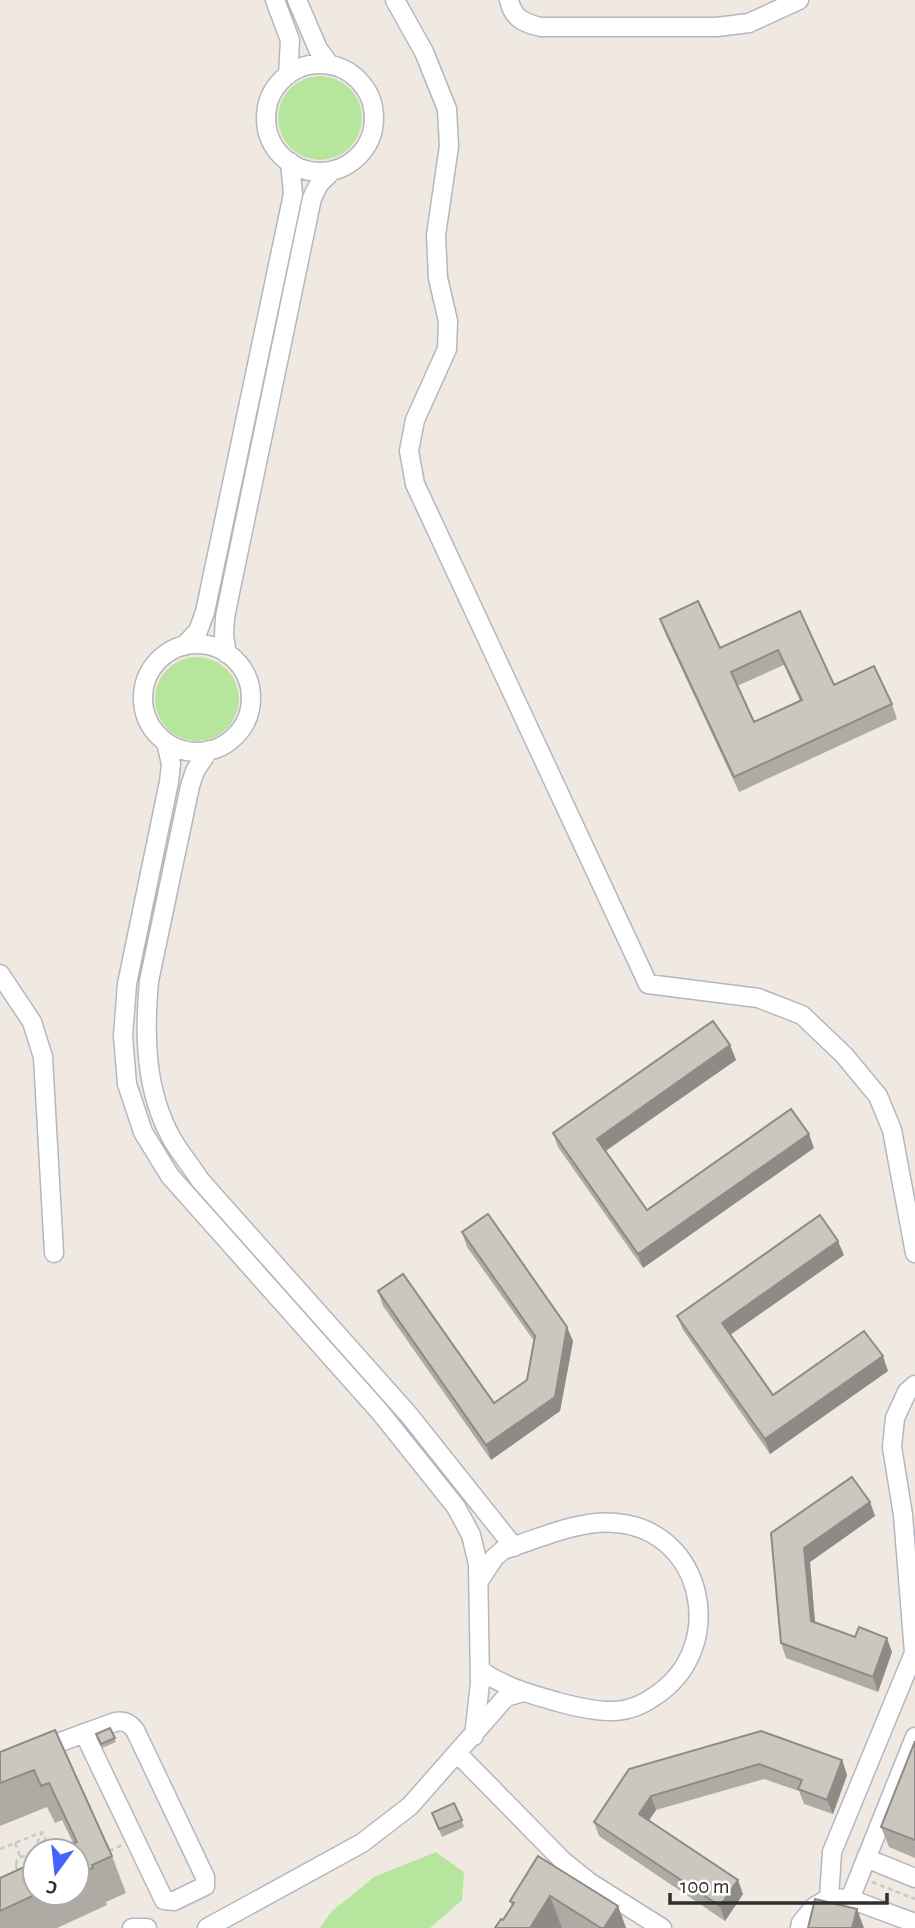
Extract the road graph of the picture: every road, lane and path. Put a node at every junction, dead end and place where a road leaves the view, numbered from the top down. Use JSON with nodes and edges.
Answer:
{"nodes":[{"id":1,"x":275,"y":0,"type":"edge"},
{"id":2,"x":297,"y":0,"type":"edge"},
{"id":3,"x":395,"y":0,"type":"edge"},
{"id":4,"x":509,"y":0,"type":"edge"},
{"id":5,"x":799,"y":0,"type":"edge"},
{"id":6,"x":330,"y":65,"type":"junction"},
{"id":7,"x":288,"y":75,"type":"junction"},
{"id":8,"x":290,"y":162,"type":"junction"},
{"id":9,"x":333,"y":170,"type":"junction"},
{"id":10,"x":184,"y":646,"type":"junction"},
{"id":11,"x":227,"y":654,"type":"junction"},
{"id":12,"x":166,"y":742,"type":"junction"},
{"id":13,"x":209,"y":750,"type":"junction"},
{"id":14,"x":0,"y":974,"type":"edge"},
{"id":15,"x":54,"y":1253,"type":"dead end"},
{"id":16,"x":915,"y":1253,"type":"edge"},
{"id":17,"x":915,"y":1385,"type":"edge"},
{"id":18,"x":514,"y":1547,"type":"junction"},
{"id":19,"x":479,"y":1581,"type":"junction"},
{"id":20,"x":480,"y":1670,"type":"junction"},
{"id":21,"x":523,"y":1692,"type":"junction"},
{"id":22,"x":84,"y":1733,"type":"junction"},
{"id":23,"x":474,"y":1736,"type":"junction"},
{"id":24,"x":915,"y":1737,"type":"edge"},
{"id":25,"x":877,"y":1742,"type":"junction"},
{"id":26,"x":458,"y":1754,"type":"junction"},
{"id":27,"x":908,"y":1754,"type":"junction"},
{"id":28,"x":0,"y":1764,"type":"edge"},
{"id":29,"x":42,"y":1832,"type":"junction"},
{"id":30,"x":40,"y":1837,"type":"edge"},
{"id":31,"x":44,"y":1837,"type":"edge"},
{"id":32,"x":15,"y":1843,"type":"junction"},
{"id":33,"x":0,"y":1849,"type":"edge"},
{"id":34,"x":21,"y":1858,"type":"joint"},
{"id":35,"x":866,"y":1858,"type":"junction"},
{"id":36,"x":21,"y":1872,"type":"edge"},
{"id":37,"x":859,"y":1877,"type":"junction"},
{"id":38,"x":915,"y":1878,"type":"edge"},
{"id":39,"x":829,"y":1898,"type":"junction"},
{"id":40,"x":850,"y":1899,"type":"junction"},
{"id":41,"x":915,"y":1899,"type":"edge"},
{"id":42,"x":881,"y":1920,"type":"edge"},
{"id":43,"x":915,"y":1923,"type":"edge"},
{"id":44,"x":132,"y":1928,"type":"edge"},
{"id":45,"x":147,"y":1928,"type":"edge"},
{"id":46,"x":207,"y":1928,"type":"edge"},
{"id":47,"x":662,"y":1928,"type":"edge"},
{"id":48,"x":800,"y":1928,"type":"edge"}],
"edges":[{"from":1,"to":7,"type":"street"},
{"from":2,"to":6,"type":"street"},
{"from":3,"to":16,"type":"street"},
{"from":4,"to":5,"type":"street"},
{"from":6,"to":7,"type":"street"},
{"from":6,"to":9,"type":"street"},
{"from":7,"to":8,"type":"street"},
{"from":8,"to":9,"type":"street"},
{"from":8,"to":10,"type":"street"},
{"from":9,"to":11,"type":"street"},
{"from":10,"to":11,"type":"street"},
{"from":10,"to":12,"type":"street"},
{"from":11,"to":13,"type":"street"},
{"from":12,"to":13,"type":"street"},
{"from":12,"to":19,"type":"street"},
{"from":13,"to":18,"type":"street"},
{"from":14,"to":15,"type":"street"},
{"from":17,"to":25,"type":"street"},
{"from":18,"to":19,"type":"street"},
{"from":18,"to":21,"type":"street"},
{"from":19,"to":20,"type":"street"},
{"from":20,"to":21,"type":"street"},
{"from":20,"to":23,"type":"street"},
{"from":21,"to":23,"type":"street"},
{"from":22,"to":22,"type":"street"},
{"from":22,"to":28,"type":"street"},
{"from":23,"to":26,"type":"street"},
{"from":24,"to":27,"type":"street"},
{"from":25,"to":27,"type":"street"},
{"from":25,"to":39,"type":"street"},
{"from":26,"to":46,"type":"street"},
{"from":26,"to":47,"type":"street"},
{"from":27,"to":35,"type":"street"},
{"from":29,"to":30,"type":"path"},
{"from":29,"to":31,"type":"path"},
{"from":29,"to":32,"type":"path"},
{"from":32,"to":33,"type":"path"},
{"from":32,"to":34,"type":"path"},
{"from":34,"to":36,"type":"path"},
{"from":35,"to":37,"type":"street"},
{"from":35,"to":38,"type":"street"},
{"from":37,"to":40,"type":"street"},
{"from":37,"to":41,"type":"path"},
{"from":39,"to":40,"type":"street"},
{"from":39,"to":48,"type":"street"},
{"from":40,"to":42,"type":"street"},
{"from":42,"to":43,"type":"street"},
{"from":44,"to":45,"type":"street"}]}
